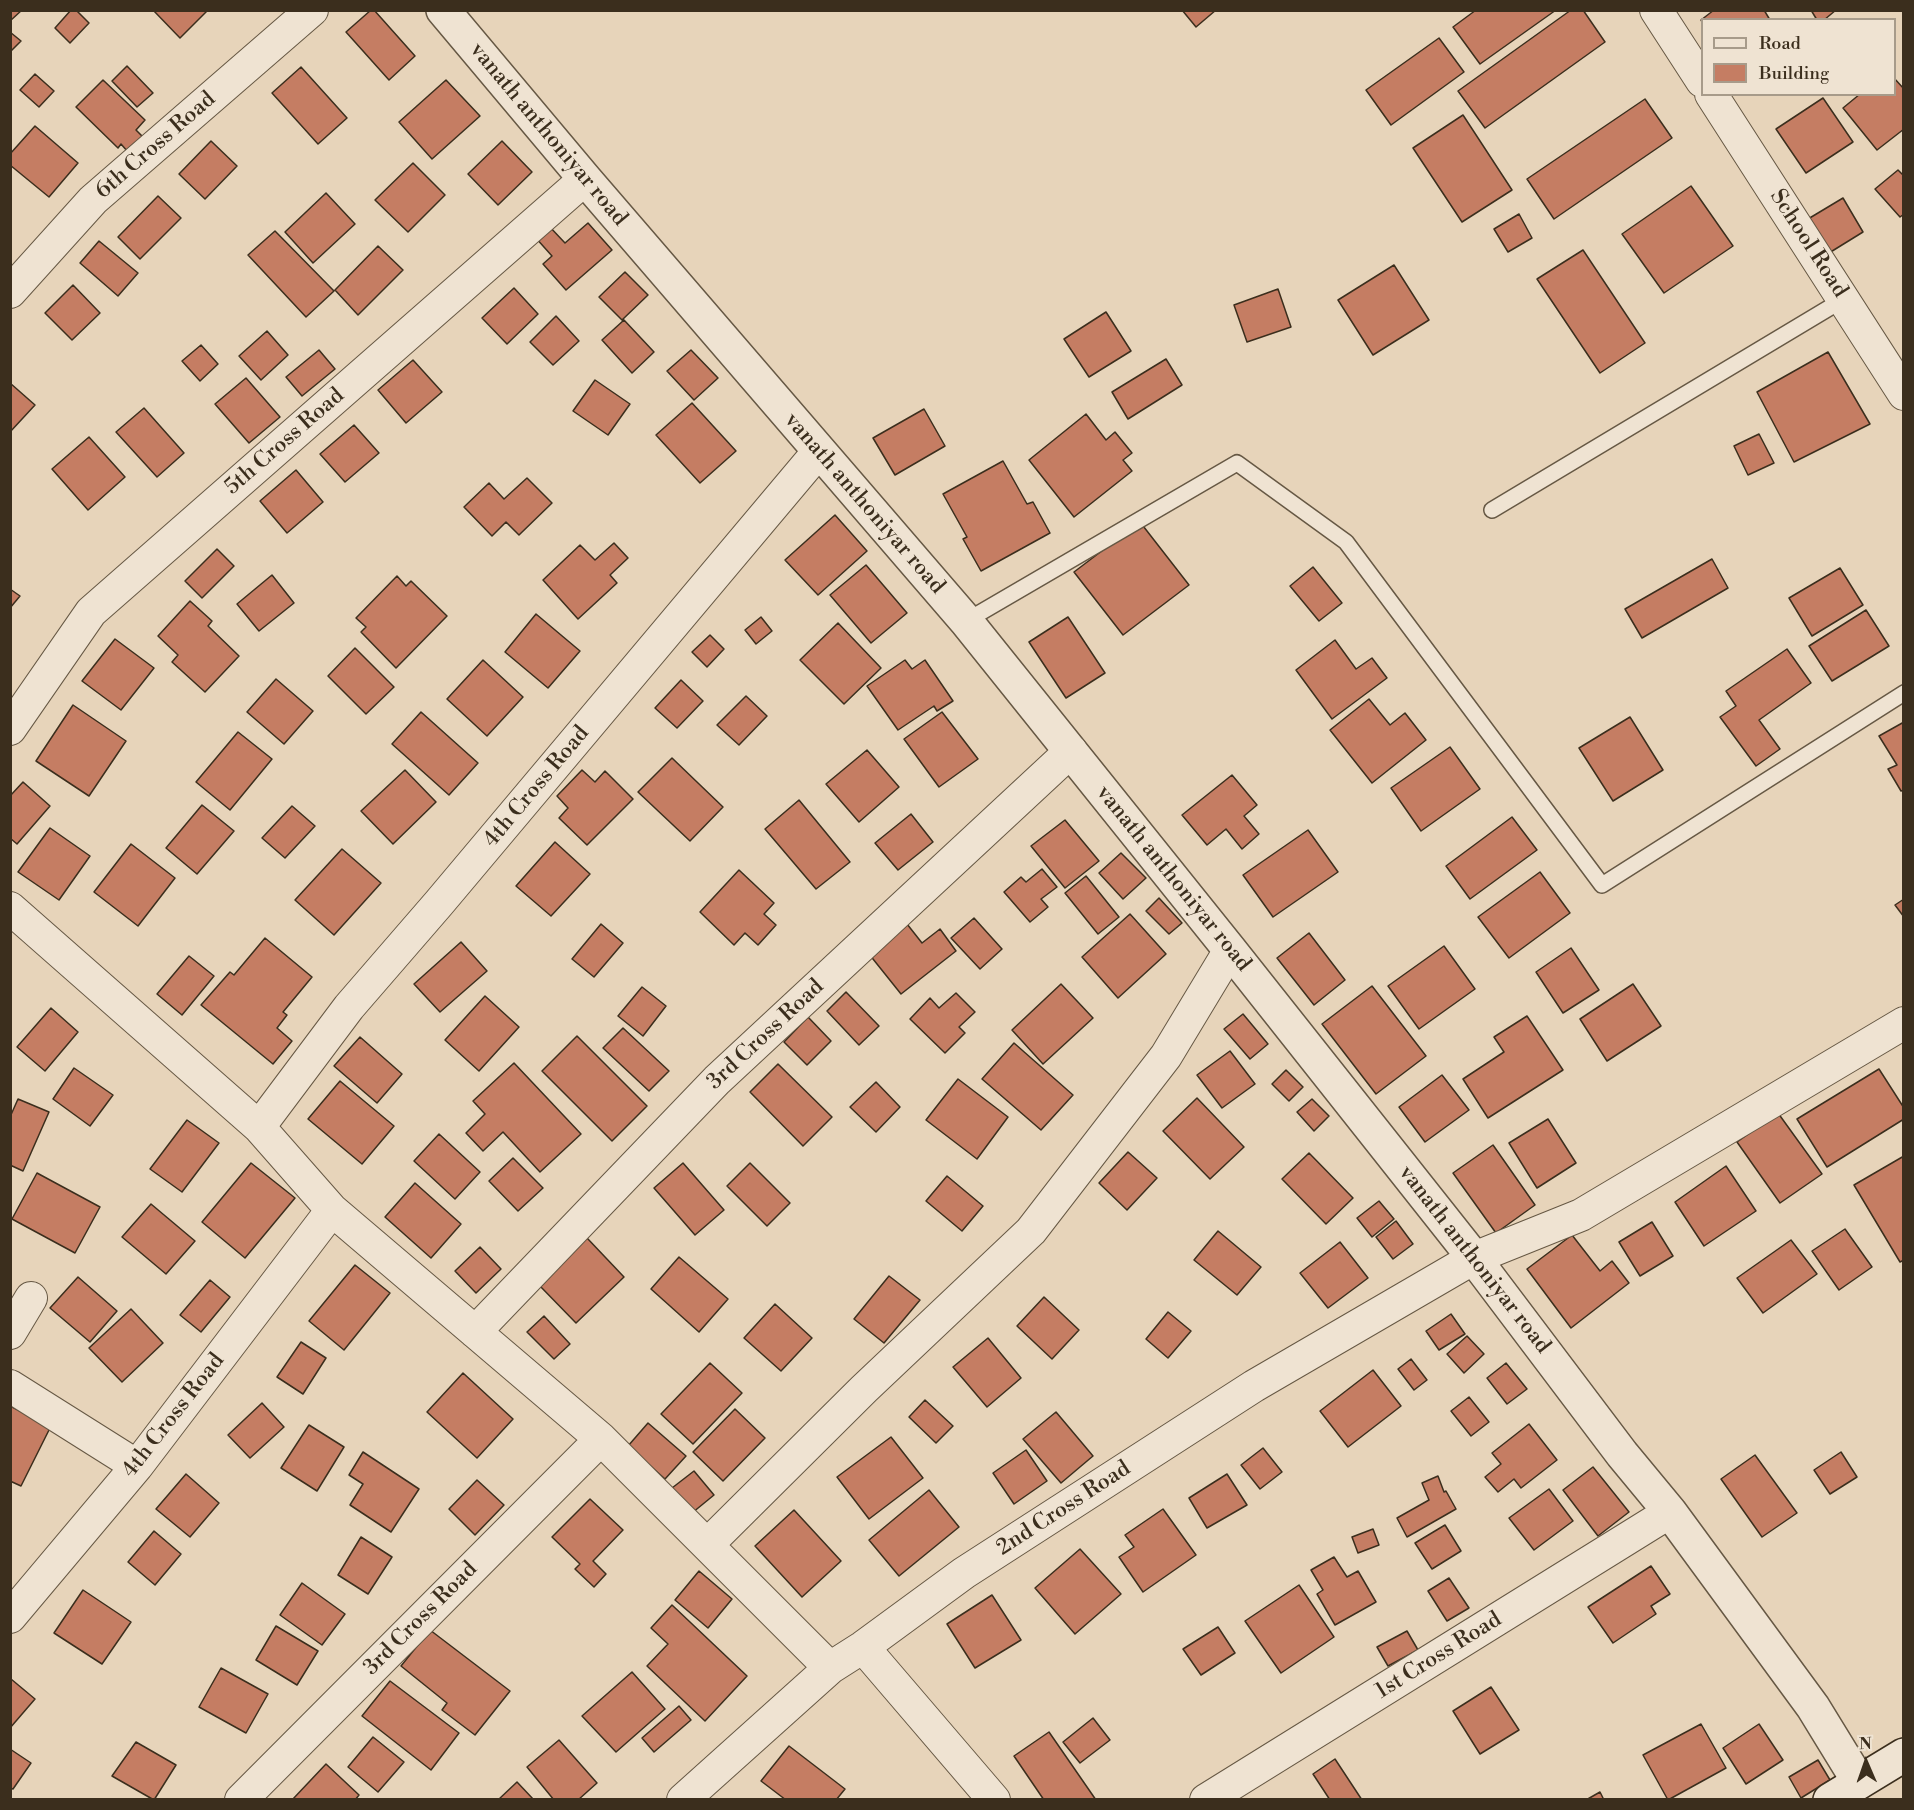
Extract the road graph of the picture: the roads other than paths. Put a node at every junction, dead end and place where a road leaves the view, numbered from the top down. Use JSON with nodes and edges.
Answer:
{"nodes":[{"id":1,"x":312,"y":10,"type":"edge"},
{"id":2,"x":443,"y":10,"type":"edge"},
{"id":3,"x":1656,"y":10,"type":"edge"},
{"id":4,"x":1701,"y":79,"type":"edge"},
{"id":5,"x":1712,"y":96,"type":"edge"},
{"id":6,"x":585,"y":179,"type":"junction"},
{"id":7,"x":10,"y":292,"type":"edge"},
{"id":8,"x":1844,"y":299,"type":"junction"},
{"id":9,"x":1904,"y":394,"type":"edge"},
{"id":10,"x":819,"y":451,"type":"junction"},
{"id":11,"x":1492,"y":510,"type":"dead end"},
{"id":12,"x":966,"y":621,"type":"junction"},
{"id":13,"x":1904,"y":693,"type":"edge"},
{"id":14,"x":10,"y":729,"type":"edge"},
{"id":15,"x":1071,"y":751,"type":"junction"},
{"id":16,"x":10,"y":908,"type":"edge"},
{"id":17,"x":1230,"y":950,"type":"junction"},
{"id":18,"x":1904,"y":1023,"type":"edge"},
{"id":19,"x":260,"y":1127,"type":"junction"},
{"id":20,"x":332,"y":1210,"type":"junction"},
{"id":21,"x":1474,"y":1258,"type":"junction"},
{"id":22,"x":31,"y":1298,"type":"dead end"},
{"id":23,"x":475,"y":1332,"type":"junction"},
{"id":24,"x":10,"y":1333,"type":"edge"},
{"id":25,"x":10,"y":1386,"type":"edge"},
{"id":26,"x":601,"y":1439,"type":"junction"},
{"id":27,"x":137,"y":1466,"type":"junction"},
{"id":28,"x":1670,"y":1512,"type":"junction"},
{"id":29,"x":706,"y":1545,"type":"junction"},
{"id":30,"x":10,"y":1617,"type":"edge"},
{"id":31,"x":863,"y":1647,"type":"junction"},
{"id":32,"x":830,"y":1668,"type":"junction"},
{"id":33,"x":1904,"y":1755,"type":"edge"},
{"id":34,"x":1859,"y":1782,"type":"junction"},
{"id":35,"x":241,"y":1800,"type":"edge"},
{"id":36,"x":683,"y":1800,"type":"edge"},
{"id":37,"x":994,"y":1800,"type":"edge"},
{"id":38,"x":1206,"y":1800,"type":"edge"},
{"id":39,"x":1830,"y":1800,"type":"edge"}],
"edges":[{"from":1,"to":7,"type":"street","name":"6th Cross Road"},
{"from":2,"to":6,"type":"street","name":"vanath anthoniyar road"},
{"from":3,"to":4,"type":"street"},
{"from":5,"to":8,"type":"street","name":"School Road"},
{"from":6,"to":10,"type":"street","name":"vanath anthoniyar road"},
{"from":6,"to":14,"type":"street","name":"5th Cross Road"},
{"from":8,"to":9,"type":"street","name":"School Road"},
{"from":8,"to":11,"type":"lane"},
{"from":10,"to":12,"type":"street","name":"vanath anthoniyar road"},
{"from":10,"to":19,"type":"street","name":"4th Cross Road"},
{"from":12,"to":13,"type":"lane"},
{"from":12,"to":15,"type":"street","name":"vanath anthoniyar road"},
{"from":15,"to":17,"type":"street","name":"vanath anthoniyar road"},
{"from":15,"to":23,"type":"street","name":"3rd Cross Road"},
{"from":16,"to":19,"type":"street"},
{"from":17,"to":21,"type":"street","name":"vanath anthoniyar road"},
{"from":17,"to":29,"type":"street"},
{"from":18,"to":21,"type":"street","name":"2nd Cross Road"},
{"from":19,"to":20,"type":"street"},
{"from":20,"to":23,"type":"street"},
{"from":20,"to":27,"type":"street","name":"4th Cross Road"},
{"from":21,"to":28,"type":"street","name":"vanath anthoniyar road"},
{"from":21,"to":31,"type":"street","name":"2nd Cross Road"},
{"from":22,"to":24,"type":"street"},
{"from":23,"to":26,"type":"street"},
{"from":25,"to":27,"type":"street"},
{"from":26,"to":29,"type":"street"},
{"from":26,"to":35,"type":"street","name":"3rd Cross Road"},
{"from":27,"to":30,"type":"street","name":"4th Cross Road"},
{"from":28,"to":34,"type":"street","name":"vanath anthoniyar road"},
{"from":28,"to":38,"type":"street","name":"1st Cross Road"},
{"from":29,"to":32,"type":"street"},
{"from":31,"to":32,"type":"street","name":"2nd Cross Road"},
{"from":31,"to":37,"type":"street"},
{"from":32,"to":36,"type":"street","name":"2nd Cross Road"},
{"from":33,"to":34,"type":"street"},
{"from":34,"to":39,"type":"street"}]}
